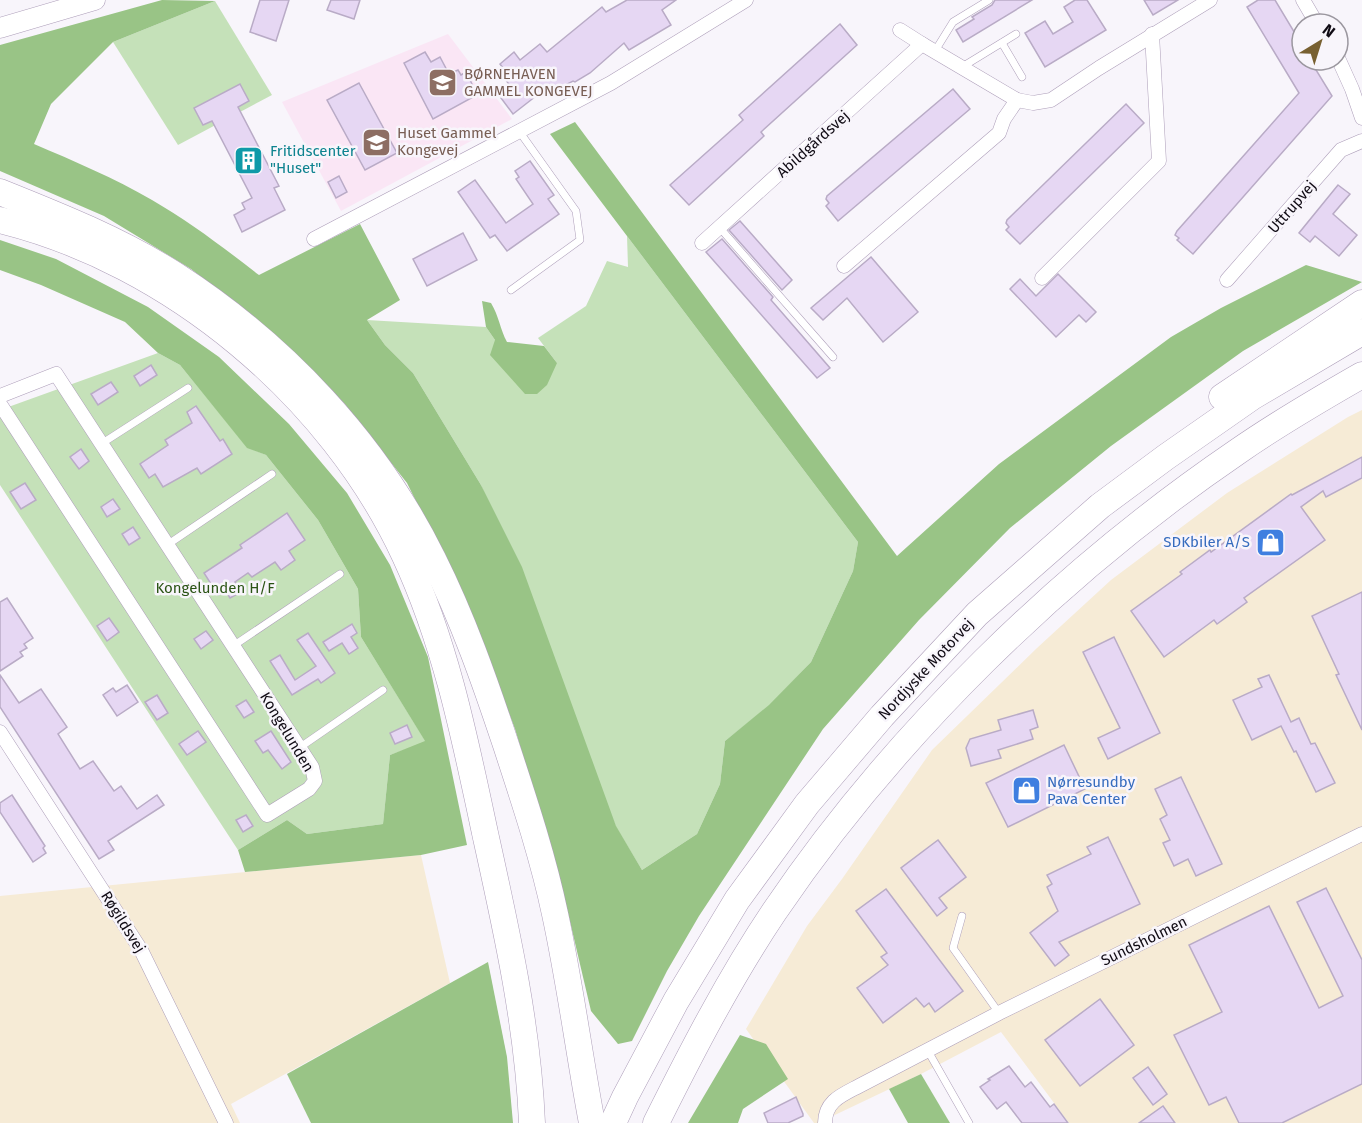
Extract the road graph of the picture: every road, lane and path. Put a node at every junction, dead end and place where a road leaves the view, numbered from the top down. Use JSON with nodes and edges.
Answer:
{"nodes":[{"id":1,"x":95,"y":0,"type":"edge"},
{"id":2,"x":746,"y":0,"type":"edge"},
{"id":3,"x":989,"y":0,"type":"edge"},
{"id":4,"x":1210,"y":0,"type":"edge"},
{"id":5,"x":0,"y":28,"type":"edge"},
{"id":6,"x":900,"y":30,"type":"dead end"},
{"id":7,"x":1016,"y":34,"type":"dead end"},
{"id":8,"x":1152,"y":34,"type":"junction"},
{"id":9,"x":1002,"y":43,"type":"junction"},
{"id":10,"x":928,"y":47,"type":"junction"},
{"id":11,"x":962,"y":67,"type":"junction"},
{"id":12,"x":1344,"y":72,"type":"edge"},
{"id":13,"x":1022,"y":77,"type":"dead end"},
{"id":14,"x":1017,"y":100,"type":"junction"},
{"id":15,"x":1362,"y":118,"type":"edge"},
{"id":16,"x":519,"y":131,"type":"junction"},
{"id":17,"x":1362,"y":141,"type":"edge"},
{"id":18,"x":0,"y":192,"type":"edge"},
{"id":19,"x":0,"y":220,"type":"edge"},
{"id":20,"x":720,"y":228,"type":"junction"},
{"id":21,"x":314,"y":239,"type":"dead end"},
{"id":22,"x":702,"y":243,"type":"dead end"},
{"id":23,"x":844,"y":266,"type":"dead end"},
{"id":24,"x":1042,"y":278,"type":"dead end"},
{"id":25,"x":1227,"y":280,"type":"dead end"},
{"id":26,"x":511,"y":290,"type":"dead end"},
{"id":27,"x":1362,"y":303,"type":"edge"},
{"id":28,"x":1362,"y":332,"type":"edge"},
{"id":29,"x":833,"y":357,"type":"dead end"},
{"id":30,"x":1362,"y":375,"type":"edge"},
{"id":31,"x":188,"y":388,"type":"dead end"},
{"id":32,"x":1362,"y":388,"type":"edge"},
{"id":33,"x":0,"y":396,"type":"edge"},
{"id":34,"x":0,"y":404,"type":"edge"},
{"id":35,"x":101,"y":444,"type":"junction"},
{"id":36,"x":1238,"y":451,"type":"junction"},
{"id":37,"x":272,"y":474,"type":"dead end"},
{"id":38,"x":167,"y":545,"type":"junction"},
{"id":39,"x":1035,"y":561,"type":"junction"},
{"id":40,"x":340,"y":574,"type":"dead end"},
{"id":41,"x":233,"y":646,"type":"junction"},
{"id":42,"x":383,"y":690,"type":"dead end"},
{"id":43,"x":0,"y":732,"type":"edge"},
{"id":44,"x":299,"y":748,"type":"junction"},
{"id":45,"x":1362,"y":834,"type":"edge"},
{"id":46,"x":962,"y":916,"type":"dead end"},
{"id":47,"x":999,"y":1013,"type":"junction"},
{"id":48,"x":928,"y":1051,"type":"junction"},
{"id":49,"x":825,"y":1118,"type":"edge"},
{"id":50,"x":226,"y":1123,"type":"edge"},
{"id":51,"x":532,"y":1123,"type":"edge"},
{"id":52,"x":592,"y":1123,"type":"edge"},
{"id":53,"x":613,"y":1123,"type":"edge"},
{"id":54,"x":656,"y":1123,"type":"edge"},
{"id":55,"x":969,"y":1123,"type":"edge"}],
"edges":[{"from":1,"to":5,"type":"main road"},
{"from":2,"to":16,"type":"street"},
{"from":3,"to":10,"type":"lane"},
{"from":4,"to":8,"type":"street"},
{"from":6,"to":10,"type":"street"},
{"from":7,"to":9,"type":"lane"},
{"from":8,"to":14,"type":"street"},
{"from":8,"to":24,"type":"street"},
{"from":9,"to":11,"type":"lane"},
{"from":9,"to":13,"type":"lane"},
{"from":10,"to":11,"type":"street"},
{"from":10,"to":20,"type":"street","name":"Abildgårdsvej"},
{"from":11,"to":14,"type":"street"},
{"from":12,"to":15,"type":"street"},
{"from":14,"to":23,"type":"street"},
{"from":16,"to":21,"type":"street"},
{"from":16,"to":26,"type":"lane"},
{"from":17,"to":25,"type":"street","name":"Uttrupvej"},
{"from":18,"to":52,"type":"highway"},
{"from":19,"to":51,"type":"highway"},
{"from":20,"to":22,"type":"street","name":"Abildgårdsvej"},
{"from":20,"to":29,"type":"lane"},
{"from":27,"to":39,"type":"highway"},
{"from":28,"to":39,"type":"highway","name":"Nordjyske Motorvej"},
{"from":30,"to":36,"type":"highway"},
{"from":31,"to":35,"type":"lane"},
{"from":32,"to":36,"type":"highway"},
{"from":33,"to":35,"type":"street","name":"Kongelunden"},
{"from":34,"to":44,"type":"street","name":"Kongelunden"},
{"from":35,"to":38,"type":"street","name":"Kongelunden"},
{"from":36,"to":54,"type":"highway"},
{"from":37,"to":38,"type":"lane"},
{"from":38,"to":41,"type":"street","name":"Kongelunden"},
{"from":39,"to":53,"type":"highway","name":"Nordjyske Motorvej"},
{"from":40,"to":41,"type":"lane"},
{"from":41,"to":44,"type":"street","name":"Kongelunden"},
{"from":42,"to":44,"type":"lane"},
{"from":43,"to":50,"type":"street","name":"Røgildsvej"},
{"from":45,"to":47,"type":"street","name":"Sundsholmen"},
{"from":46,"to":47,"type":"lane"},
{"from":47,"to":48,"type":"street","name":"Sundsholmen"},
{"from":48,"to":49,"type":"street","name":"Sundsholmen"},
{"from":48,"to":55,"type":"lane"}]}
